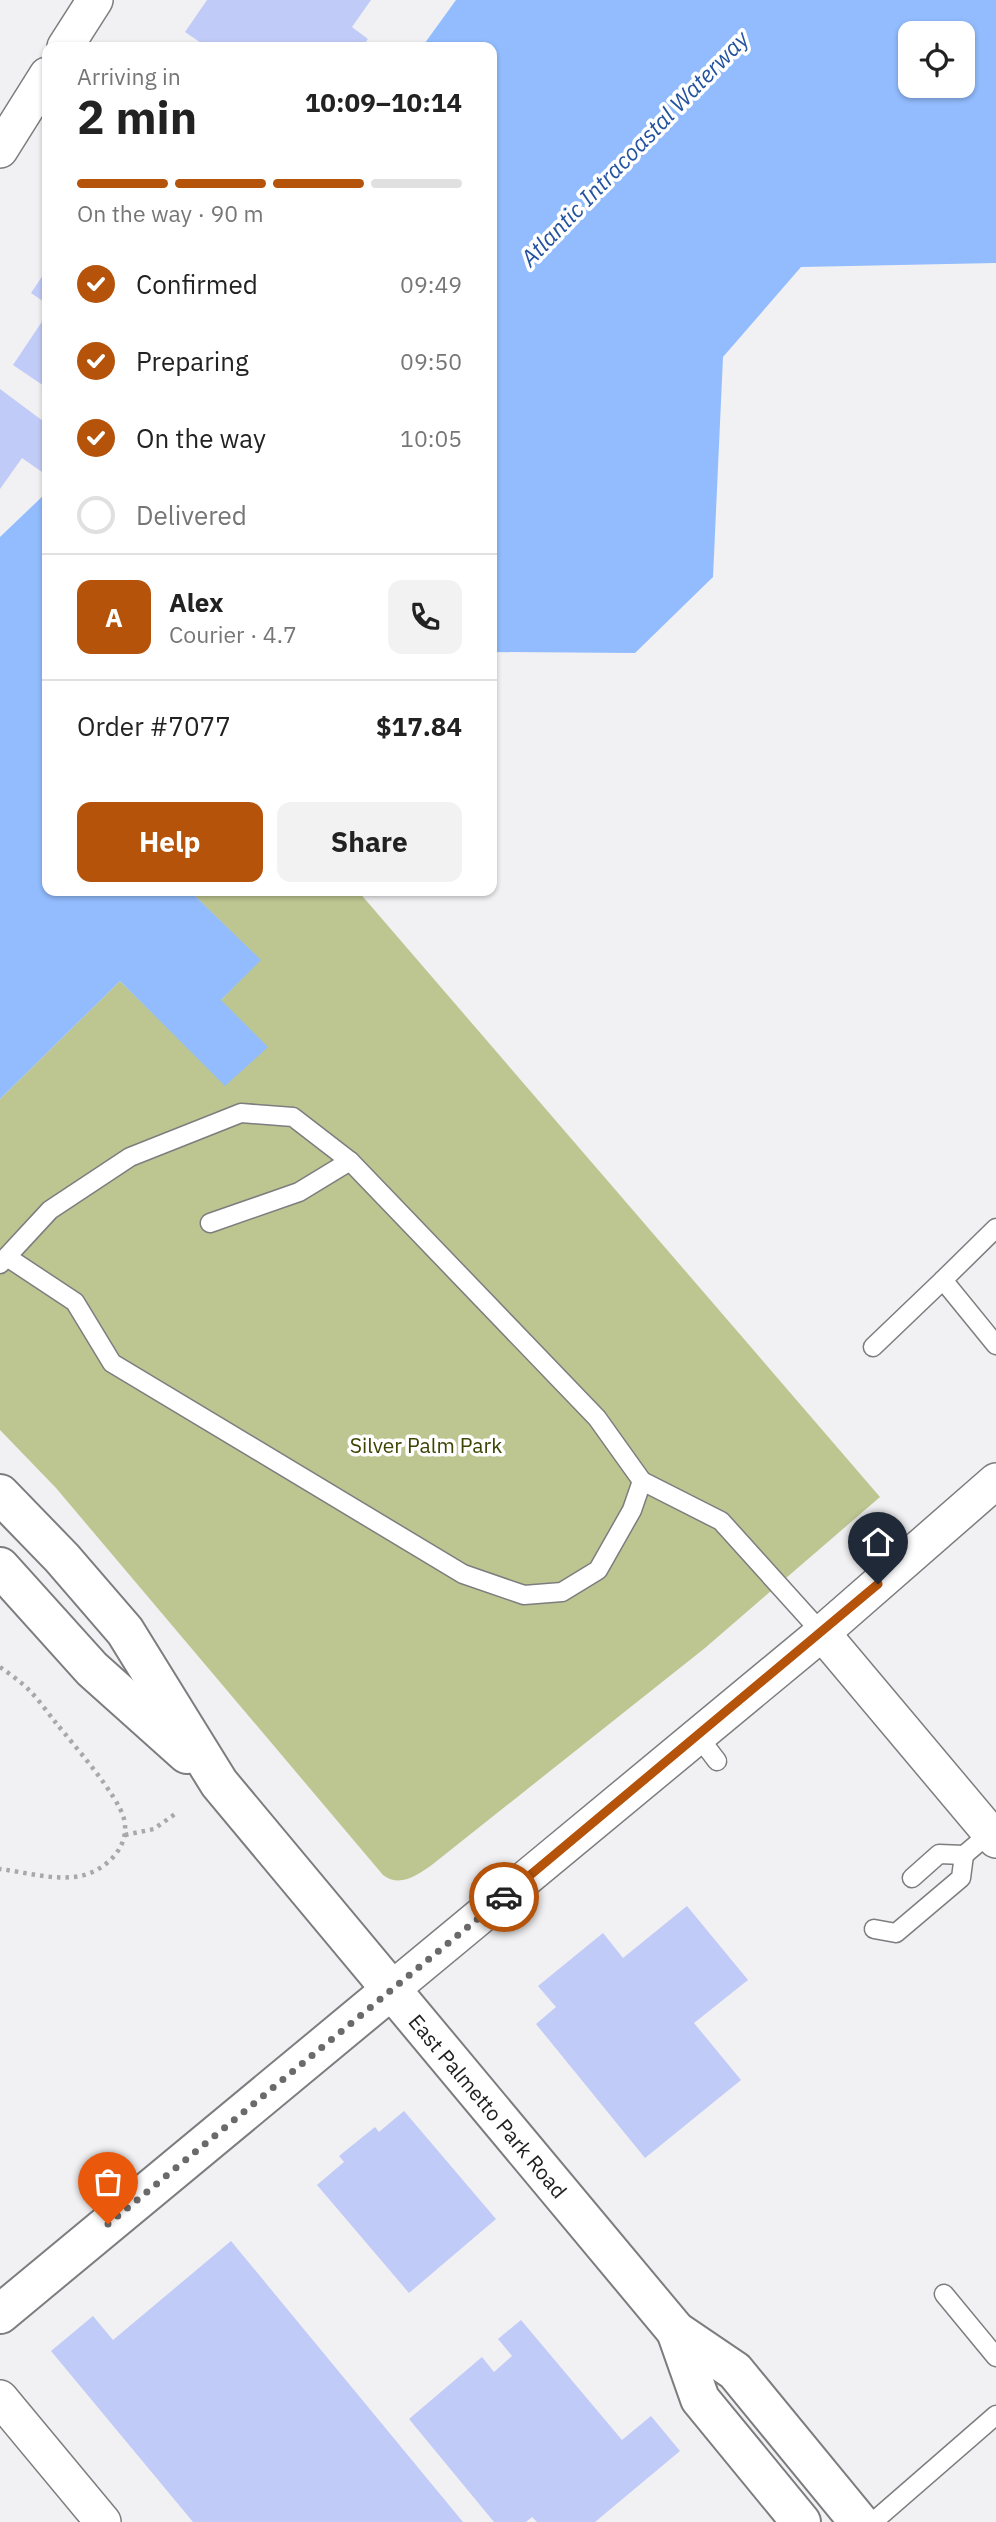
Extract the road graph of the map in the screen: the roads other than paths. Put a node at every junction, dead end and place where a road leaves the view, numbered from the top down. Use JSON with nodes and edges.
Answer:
{"nodes":[{"id":1,"x":95,"y":0,"type":"edge"},
{"id":2,"x":68,"y":42,"type":"edge"},
{"id":3,"x":42,"y":83,"type":"edge"},
{"id":4,"x":0,"y":150,"type":"edge"},
{"id":5,"x":350,"y":1161,"type":"junction"},
{"id":6,"x":210,"y":1223,"type":"dead end"},
{"id":7,"x":996,"y":1228,"type":"edge"},
{"id":8,"x":4,"y":1260,"type":"edge"},
{"id":9,"x":943,"y":1280,"type":"junction"},
{"id":10,"x":996,"y":1345,"type":"edge"},
{"id":11,"x":873,"y":1347,"type":"dead end"},
{"id":12,"x":642,"y":1481,"type":"junction"},
{"id":13,"x":996,"y":1481,"type":"edge"},
{"id":14,"x":0,"y":1494,"type":"edge"},
{"id":15,"x":0,"y":1567,"type":"edge"},
{"id":16,"x":822,"y":1633,"type":"junction"},
{"id":17,"x":219,"y":1783,"type":"junction"},
{"id":18,"x":993,"y":1837,"type":"edge"},
{"id":19,"x":964,"y":1855,"type":"junction"},
{"id":20,"x":912,"y":1878,"type":"dead end"},
{"id":21,"x":874,"y":1929,"type":"dead end"},
{"id":22,"x":391,"y":1990,"type":"junction"},
{"id":23,"x":944,"y":2294,"type":"dead end"},
{"id":24,"x":0,"y":2314,"type":"edge"},
{"id":25,"x":676,"y":2331,"type":"junction"},
{"id":26,"x":996,"y":2357,"type":"edge"},
{"id":27,"x":0,"y":2398,"type":"edge"},
{"id":28,"x":996,"y":2415,"type":"edge"},
{"id":29,"x":103,"y":2522,"type":"edge"},
{"id":30,"x":801,"y":2522,"type":"edge"},
{"id":31,"x":859,"y":2522,"type":"edge"},
{"id":32,"x":873,"y":2522,"type":"edge"}],
"edges":[{"from":1,"to":2,"type":"street"},
{"from":3,"to":4,"type":"street"},
{"from":5,"to":6,"type":"lane"},
{"from":5,"to":8,"type":"lane"},
{"from":5,"to":12,"type":"lane"},
{"from":7,"to":9,"type":"lane"},
{"from":8,"to":12,"type":"lane"},
{"from":9,"to":10,"type":"lane"},
{"from":9,"to":11,"type":"lane"},
{"from":12,"to":16,"type":"lane"},
{"from":13,"to":16,"type":"street"},
{"from":14,"to":17,"type":"main road","name":"East Palmetto Park Road"},
{"from":15,"to":17,"type":"main road","name":"East Palmetto Park Road"},
{"from":16,"to":18,"type":"street"},
{"from":16,"to":22,"type":"street"},
{"from":17,"to":22,"type":"main road","name":"East Palmetto Park Road"},
{"from":18,"to":19,"type":"lane"},
{"from":19,"to":20,"type":"lane"},
{"from":19,"to":21,"type":"lane"},
{"from":22,"to":24,"type":"main road"},
{"from":22,"to":25,"type":"main road","name":"East Palmetto Park Road"},
{"from":23,"to":26,"type":"lane"},
{"from":25,"to":30,"type":"main road","name":"East Palmetto Park Road"},
{"from":25,"to":31,"type":"main road","name":"East Palmetto Park Road"},
{"from":27,"to":29,"type":"street"},
{"from":28,"to":32,"type":"lane"}]}
